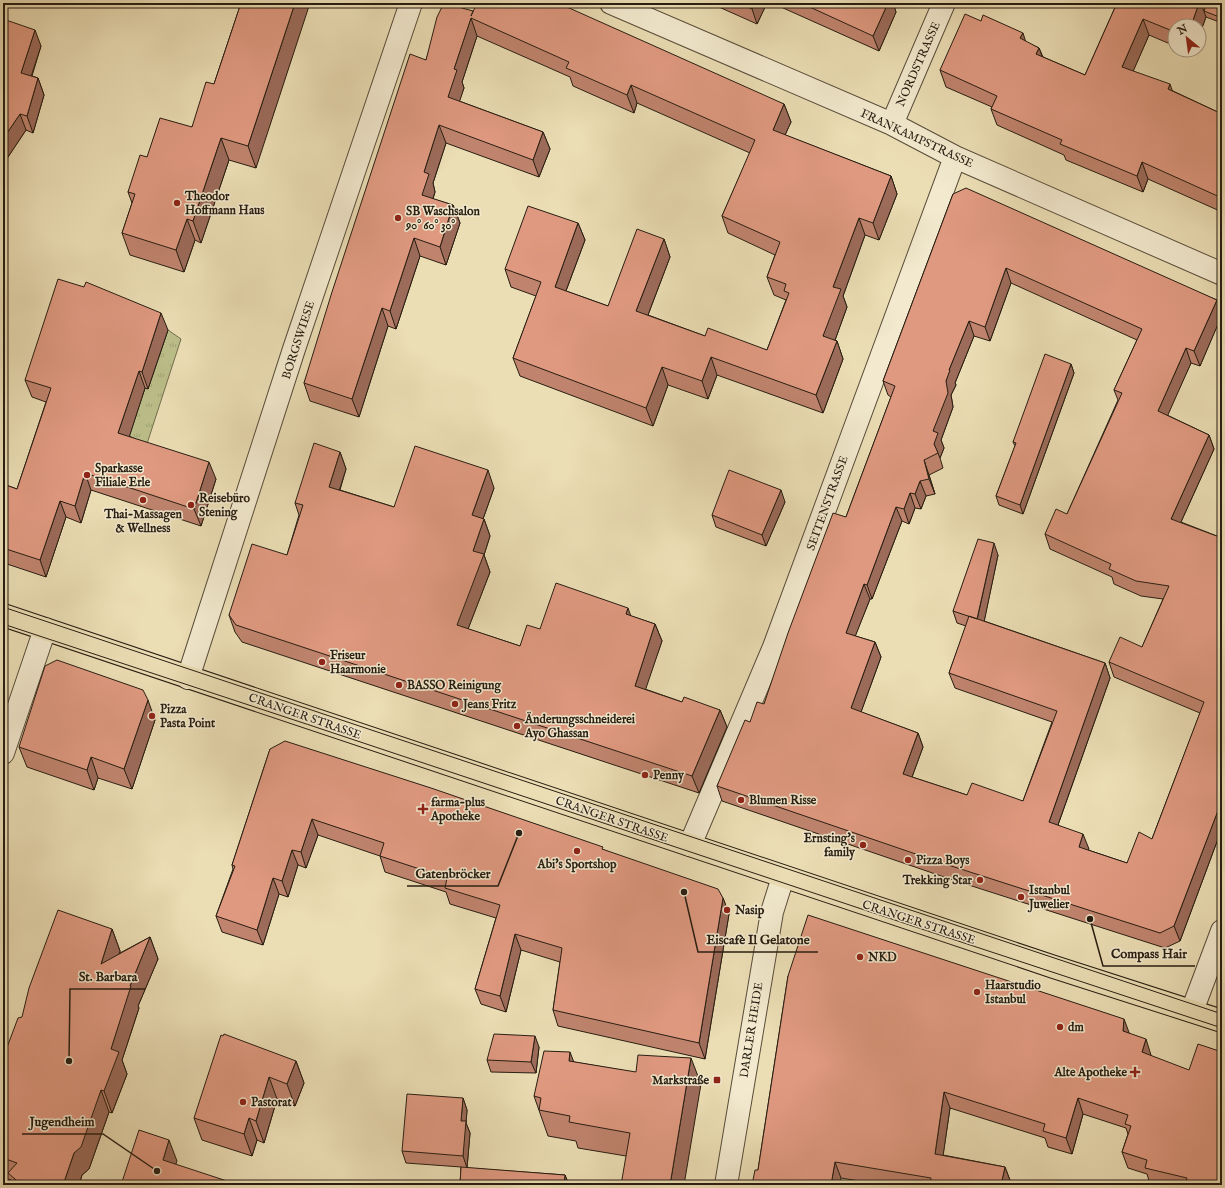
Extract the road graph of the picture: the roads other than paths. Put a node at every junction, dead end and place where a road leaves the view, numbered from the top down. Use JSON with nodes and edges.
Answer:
{"nodes":[{"id":1,"x":411,"y":3,"type":"edge"},
{"id":2,"x":611,"y":3,"type":"edge"},
{"id":3,"x":944,"y":3,"type":"edge"},
{"id":4,"x":892,"y":124,"type":"junction"},
{"id":5,"x":955,"y":157,"type":"junction"},
{"id":6,"x":1222,"y":274,"type":"edge"},
{"id":7,"x":3,"y":615,"type":"edge"},
{"id":8,"x":45,"y":629,"type":"junction"},
{"id":9,"x":188,"y":678,"type":"junction"},
{"id":10,"x":3,"y":753,"type":"edge"},
{"id":11,"x":690,"y":845,"type":"junction"},
{"id":12,"x":783,"y":877,"type":"junction"},
{"id":13,"x":1222,"y":932,"type":"edge"},
{"id":14,"x":1192,"y":1011,"type":"junction"},
{"id":15,"x":1222,"y":1021,"type":"edge"},
{"id":16,"x":726,"y":1185,"type":"edge"}],
"edges":[{"from":1,"to":9,"type":"street","name":"BORGSWIESE"},
{"from":2,"to":4,"type":"street","name":"FRANKAMPSTRASSE"},
{"from":3,"to":4,"type":"street","name":"NORDSTRASSE"},
{"from":4,"to":5,"type":"street","name":"FRANKAMPSTRASSE"},
{"from":5,"to":6,"type":"street","name":"FRANKAMPSTRASSE"},
{"from":5,"to":11,"type":"street","name":"SEITENSTRASSE"},
{"from":7,"to":8,"type":"main road","name":"CRANGER STRASSE"},
{"from":8,"to":9,"type":"main road","name":"CRANGER STRASSE"},
{"from":8,"to":10,"type":"street"},
{"from":9,"to":11,"type":"main road","name":"CRANGER STRASSE"},
{"from":11,"to":12,"type":"main road","name":"CRANGER STRASSE"},
{"from":12,"to":14,"type":"main road","name":"CRANGER STRASSE"},
{"from":12,"to":16,"type":"street","name":"DARLER HEIDE"},
{"from":13,"to":14,"type":"street"},
{"from":14,"to":15,"type":"main road","name":"CRANGER STRASSE"}]}
